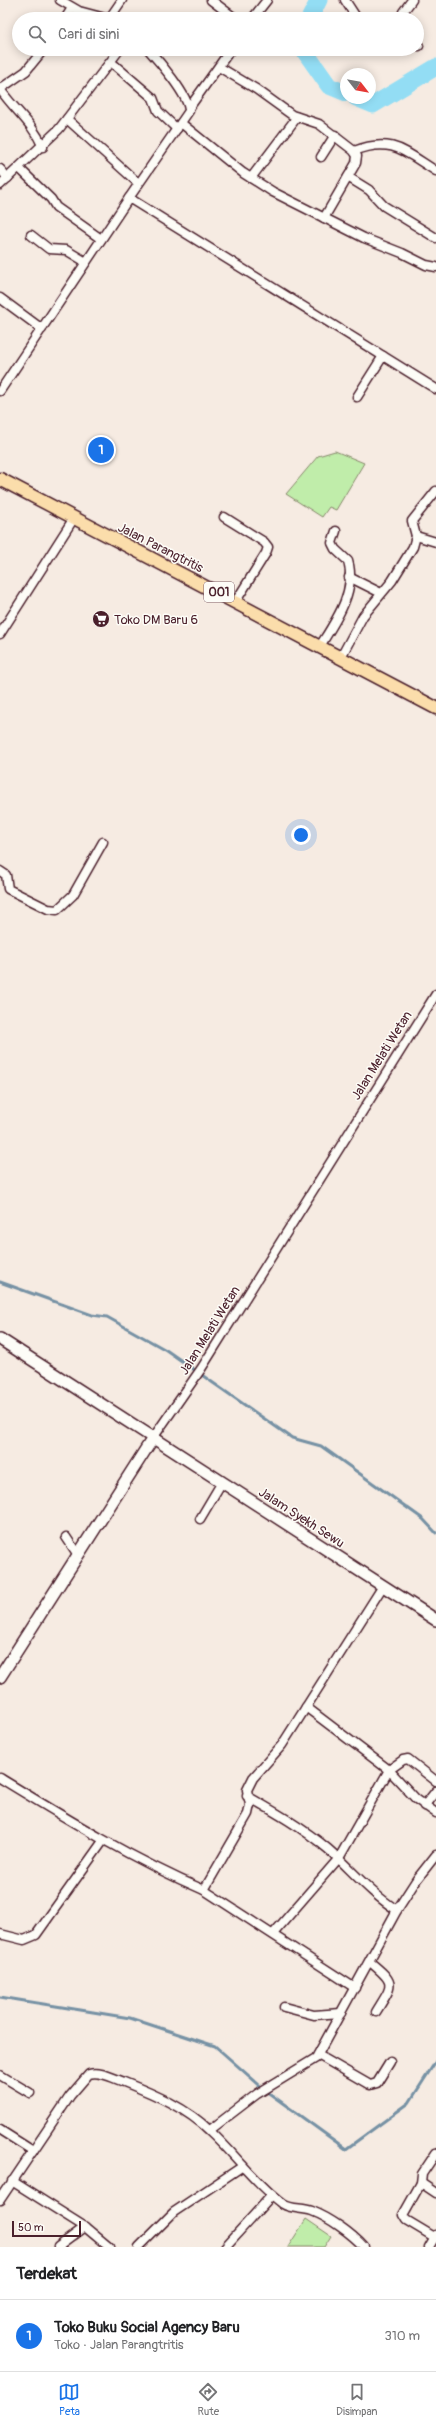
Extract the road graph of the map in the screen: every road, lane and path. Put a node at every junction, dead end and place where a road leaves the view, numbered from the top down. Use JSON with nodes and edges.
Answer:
{"nodes":[{"id":1,"x":60,"y":0,"type":"edge"},
{"id":2,"x":122,"y":0,"type":"edge"},
{"id":3,"x":211,"y":0,"type":"edge"},
{"id":4,"x":267,"y":0,"type":"edge"},
{"id":5,"x":346,"y":0,"type":"edge"},
{"id":6,"x":412,"y":0,"type":"edge"},
{"id":7,"x":72,"y":8,"type":"junction"},
{"id":8,"x":69,"y":12,"type":"edge"},
{"id":9,"x":85,"y":12,"type":"edge"},
{"id":10,"x":114,"y":12,"type":"edge"},
{"id":11,"x":227,"y":12,"type":"edge"},
{"id":12,"x":258,"y":12,"type":"edge"},
{"id":13,"x":353,"y":12,"type":"edge"},
{"id":14,"x":403,"y":12,"type":"edge"},
{"id":15,"x":38,"y":56,"type":"edge"},
{"id":16,"x":115,"y":56,"type":"edge"},
{"id":17,"x":153,"y":56,"type":"edge"},
{"id":18,"x":226,"y":56,"type":"edge"},
{"id":19,"x":111,"y":62,"type":"junction"},
{"id":20,"x":218,"y":67,"type":"junction"},
{"id":21,"x":0,"y":89,"type":"edge"},
{"id":22,"x":189,"y":108,"type":"junction"},
{"id":23,"x":298,"y":117,"type":"junction"},
{"id":24,"x":68,"y":119,"type":"junction"},
{"id":25,"x":179,"y":126,"type":"junction"},
{"id":26,"x":335,"y":136,"type":"junction"},
{"id":27,"x":43,"y":146,"type":"junction"},
{"id":28,"x":354,"y":151,"type":"junction"},
{"id":29,"x":321,"y":157,"type":"dead end"},
{"id":30,"x":19,"y":168,"type":"junction"},
{"id":31,"x":0,"y":169,"type":"edge"},
{"id":32,"x":436,"y":171,"type":"edge"},
{"id":33,"x":348,"y":177,"type":"junction"},
{"id":34,"x":8,"y":178,"type":"junction"},
{"id":35,"x":250,"y":178,"type":"junction"},
{"id":36,"x":138,"y":183,"type":"junction"},
{"id":37,"x":0,"y":185,"type":"edge"},
{"id":38,"x":129,"y":198,"type":"junction"},
{"id":39,"x":324,"y":218,"type":"junction"},
{"id":40,"x":32,"y":235,"type":"dead end"},
{"id":41,"x":101,"y":238,"type":"junction"},
{"id":42,"x":436,"y":238,"type":"edge"},
{"id":43,"x":86,"y":262,"type":"junction"},
{"id":44,"x":436,"y":267,"type":"edge"},
{"id":45,"x":0,"y":298,"type":"edge"},
{"id":46,"x":42,"y":328,"type":"junction"},
{"id":47,"x":383,"y":356,"type":"junction"},
{"id":48,"x":436,"y":389,"type":"edge"},
{"id":49,"x":0,"y":391,"type":"edge"},
{"id":50,"x":357,"y":397,"type":"dead end"},
{"id":51,"x":0,"y":479,"type":"edge"},
{"id":52,"x":436,"y":491,"type":"edge"},
{"id":53,"x":224,"y":517,"type":"dead end"},
{"id":54,"x":74,"y":518,"type":"junction"},
{"id":55,"x":336,"y":531,"type":"dead end"},
{"id":56,"x":416,"y":536,"type":"junction"},
{"id":57,"x":436,"y":542,"type":"edge"},
{"id":58,"x":349,"y":577,"type":"junction"},
{"id":59,"x":381,"y":593,"type":"junction"},
{"id":60,"x":236,"y":601,"type":"junction"},
{"id":61,"x":0,"y":634,"type":"edge"},
{"id":62,"x":320,"y":646,"type":"junction"},
{"id":63,"x":341,"y":657,"type":"junction"},
{"id":64,"x":435,"y":704,"type":"edge"},
{"id":65,"x":103,"y":842,"type":"dead end"},
{"id":66,"x":0,"y":871,"type":"edge"},
{"id":67,"x":436,"y":994,"type":"edge"},
{"id":68,"x":0,"y":1339,"type":"edge"},
{"id":69,"x":153,"y":1438,"type":"junction"},
{"id":70,"x":222,"y":1482,"type":"junction"},
{"id":71,"x":200,"y":1519,"type":"dead end"},
{"id":72,"x":66,"y":1537,"type":"dead end"},
{"id":73,"x":78,"y":1555,"type":"junction"},
{"id":74,"x":384,"y":1586,"type":"junction"},
{"id":75,"x":436,"y":1620,"type":"edge"},
{"id":76,"x":0,"y":1677,"type":"edge"},
{"id":77,"x":306,"y":1707,"type":"junction"},
{"id":78,"x":390,"y":1770,"type":"junction"},
{"id":79,"x":0,"y":1778,"type":"edge"},
{"id":80,"x":436,"y":1781,"type":"edge"},
{"id":81,"x":436,"y":1791,"type":"edge"},
{"id":82,"x":248,"y":1796,"type":"junction"},
{"id":83,"x":424,"y":1806,"type":"junction"},
{"id":84,"x":436,"y":1813,"type":"edge"},
{"id":85,"x":103,"y":1841,"type":"junction"},
{"id":86,"x":436,"y":1855,"type":"edge"},
{"id":87,"x":339,"y":1858,"type":"junction"},
{"id":88,"x":204,"y":1890,"type":"junction"},
{"id":89,"x":397,"y":1910,"type":"junction"},
{"id":90,"x":0,"y":1934,"type":"edge"},
{"id":91,"x":273,"y":1934,"type":"junction"},
{"id":92,"x":370,"y":1962,"type":"junction"},
{"id":93,"x":355,"y":1988,"type":"junction"},
{"id":94,"x":284,"y":2007,"type":"dead end"},
{"id":95,"x":376,"y":2012,"type":"dead end"},
{"id":96,"x":341,"y":2013,"type":"junction"},
{"id":97,"x":318,"y":2055,"type":"junction"},
{"id":98,"x":390,"y":2062,"type":"dead end"},
{"id":99,"x":0,"y":2076,"type":"edge"},
{"id":100,"x":30,"y":2093,"type":"dead end"},
{"id":101,"x":0,"y":2130,"type":"edge"},
{"id":102,"x":210,"y":2130,"type":"junction"},
{"id":103,"x":33,"y":2151,"type":"junction"},
{"id":104,"x":436,"y":2153,"type":"edge"},
{"id":105,"x":243,"y":2166,"type":"junction"},
{"id":106,"x":12,"y":2181,"type":"junction"},
{"id":107,"x":420,"y":2183,"type":"junction"},
{"id":108,"x":436,"y":2194,"type":"edge"},
{"id":109,"x":272,"y":2195,"type":"junction"},
{"id":110,"x":0,"y":2200,"type":"edge"},
{"id":111,"x":85,"y":2227,"type":"junction"},
{"id":112,"x":436,"y":2237,"type":"edge"},
{"id":113,"x":58,"y":2247,"type":"edge"},
{"id":114,"x":109,"y":2247,"type":"edge"},
{"id":115,"x":139,"y":2247,"type":"edge"},
{"id":116,"x":225,"y":2247,"type":"edge"},
{"id":117,"x":364,"y":2247,"type":"edge"},
{"id":118,"x":429,"y":2247,"type":"edge"}],
"edges":[{"from":1,"to":7,"type":"street"},
{"from":2,"to":10,"type":"street"},
{"from":3,"to":11,"type":"street"},
{"from":4,"to":12,"type":"street"},
{"from":5,"to":13,"type":"street"},
{"from":6,"to":14,"type":"street"},
{"from":7,"to":8,"type":"street"},
{"from":7,"to":9,"type":"street"},
{"from":15,"to":21,"type":"street"},
{"from":16,"to":19,"type":"street"},
{"from":17,"to":22,"type":"street"},
{"from":18,"to":20,"type":"street"},
{"from":19,"to":24,"type":"street"},
{"from":19,"to":25,"type":"street"},
{"from":20,"to":22,"type":"street"},
{"from":20,"to":23,"type":"street"},
{"from":21,"to":27,"type":"street"},
{"from":22,"to":25,"type":"street"},
{"from":23,"to":26,"type":"street"},
{"from":23,"to":35,"type":"street"},
{"from":24,"to":27,"type":"street"},
{"from":24,"to":36,"type":"street"},
{"from":25,"to":35,"type":"street"},
{"from":25,"to":36,"type":"street"},
{"from":26,"to":28,"type":"street"},
{"from":26,"to":29,"type":"street"},
{"from":27,"to":30,"type":"street"},
{"from":28,"to":32,"type":"street"},
{"from":28,"to":33,"type":"street"},
{"from":30,"to":34,"type":"street"},
{"from":30,"to":41,"type":"street"},
{"from":31,"to":34,"type":"street"},
{"from":33,"to":39,"type":"street"},
{"from":33,"to":42,"type":"street"},
{"from":34,"to":37,"type":"street"},
{"from":35,"to":39,"type":"street"},
{"from":36,"to":38,"type":"street"},
{"from":38,"to":41,"type":"street"},
{"from":38,"to":47,"type":"street"},
{"from":39,"to":44,"type":"street"},
{"from":40,"to":43,"type":"street"},
{"from":41,"to":43,"type":"street"},
{"from":43,"to":46,"type":"street"},
{"from":45,"to":46,"type":"street"},
{"from":46,"to":49,"type":"street"},
{"from":47,"to":48,"type":"street"},
{"from":47,"to":50,"type":"street"},
{"from":51,"to":54,"type":"main road","name":"Jalan Parangtritis","number":"001"},
{"from":52,"to":56,"type":"street"},
{"from":53,"to":60,"type":"street"},
{"from":54,"to":60,"type":"main road","name":"Jalan Parangtritis","number":"001"},
{"from":54,"to":61,"type":"street"},
{"from":55,"to":58,"type":"street"},
{"from":56,"to":57,"type":"street"},
{"from":56,"to":59,"type":"street"},
{"from":58,"to":59,"type":"street"},
{"from":58,"to":62,"type":"street"},
{"from":59,"to":63,"type":"street"},
{"from":60,"to":62,"type":"main road","name":"Jalan Parangtritis","number":"001"},
{"from":62,"to":63,"type":"main road","name":"Jalan Parangtritis","number":"001"},
{"from":63,"to":64,"type":"main road","name":"Jalan Parangtritis","number":"001"},
{"from":65,"to":66,"type":"street"},
{"from":67,"to":69,"type":"street","name":"Jalan Melati Wetan"},
{"from":68,"to":69,"type":"street","name":"Jalam Syekh Sewu"},
{"from":69,"to":70,"type":"street","name":"Jalam Syekh Sewu"},
{"from":69,"to":73,"type":"street","name":"Jalan Melati Wetan"},
{"from":70,"to":71,"type":"street"},
{"from":70,"to":74,"type":"street","name":"Jalam Syekh Sewu"},
{"from":72,"to":73,"type":"street"},
{"from":73,"to":76,"type":"street","name":"Jalan Melati Wetan"},
{"from":74,"to":75,"type":"street","name":"Jalam Syekh Sewu"},
{"from":74,"to":77,"type":"street"},
{"from":77,"to":78,"type":"street"},
{"from":77,"to":82,"type":"street"},
{"from":78,"to":80,"type":"street"},
{"from":78,"to":83,"type":"street"},
{"from":78,"to":87,"type":"street"},
{"from":79,"to":85,"type":"street"},
{"from":81,"to":83,"type":"street"},
{"from":82,"to":87,"type":"street"},
{"from":82,"to":88,"type":"street"},
{"from":83,"to":84,"type":"street"},
{"from":85,"to":88,"type":"street"},
{"from":85,"to":90,"type":"street"},
{"from":86,"to":89,"type":"street"},
{"from":87,"to":89,"type":"street"},
{"from":87,"to":91,"type":"street"},
{"from":88,"to":91,"type":"street"},
{"from":89,"to":92,"type":"street"},
{"from":91,"to":93,"type":"street"},
{"from":92,"to":93,"type":"street"},
{"from":92,"to":95,"type":"street"},
{"from":93,"to":96,"type":"street"},
{"from":94,"to":96,"type":"street"},
{"from":96,"to":97,"type":"street"},
{"from":97,"to":98,"type":"street"},
{"from":97,"to":102,"type":"street"},
{"from":99,"to":100,"type":"street"},
{"from":101,"to":103,"type":"street"},
{"from":102,"to":103,"type":"street"},
{"from":102,"to":105,"type":"street"},
{"from":103,"to":106,"type":"street"},
{"from":104,"to":107,"type":"street"},
{"from":105,"to":109,"type":"street"},
{"from":105,"to":115,"type":"street"},
{"from":106,"to":110,"type":"street"},
{"from":106,"to":111,"type":"street"},
{"from":107,"to":108,"type":"street"},
{"from":107,"to":112,"type":"street"},
{"from":109,"to":116,"type":"street"},
{"from":109,"to":117,"type":"street"},
{"from":111,"to":113,"type":"street"},
{"from":111,"to":114,"type":"street"},
{"from":112,"to":118,"type":"street"}]}
